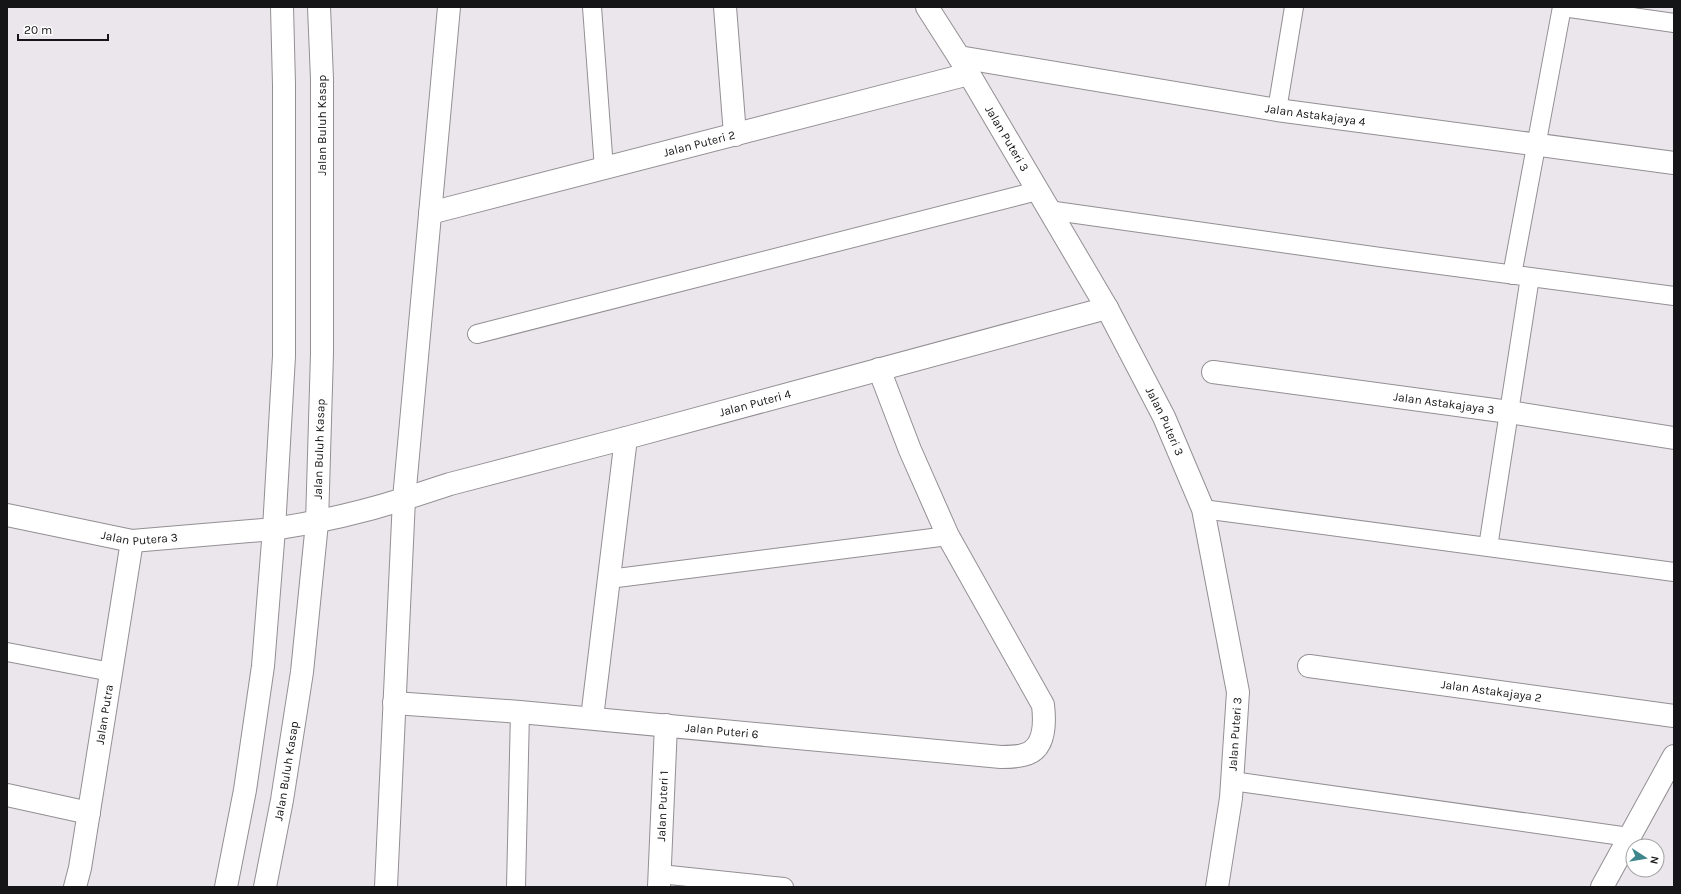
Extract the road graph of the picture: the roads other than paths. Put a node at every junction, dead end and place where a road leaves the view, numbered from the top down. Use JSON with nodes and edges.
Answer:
{"nodes":[{"id":1,"x":282,"y":7,"type":"edge"},
{"id":2,"x":319,"y":7,"type":"edge"},
{"id":3,"x":449,"y":7,"type":"edge"},
{"id":4,"x":592,"y":7,"type":"edge"},
{"id":5,"x":725,"y":7,"type":"edge"},
{"id":6,"x":927,"y":7,"type":"edge"},
{"id":7,"x":1294,"y":7,"type":"edge"},
{"id":8,"x":1563,"y":7,"type":"edge"},
{"id":9,"x":1674,"y":23,"type":"edge"},
{"id":10,"x":964,"y":66,"type":"junction"},
{"id":11,"x":1277,"y":110,"type":"junction"},
{"id":12,"x":735,"y":135,"type":"junction"},
{"id":13,"x":1536,"y":144,"type":"junction"},
{"id":14,"x":1674,"y":163,"type":"edge"},
{"id":15,"x":604,"y":169,"type":"junction"},
{"id":16,"x":1037,"y":191,"type":"junction"},
{"id":17,"x":1048,"y":210,"type":"junction"},
{"id":18,"x":430,"y":213,"type":"junction"},
{"id":19,"x":1512,"y":275,"type":"junction"},
{"id":20,"x":1530,"y":277,"type":"junction"},
{"id":21,"x":1674,"y":296,"type":"edge"},
{"id":22,"x":1107,"y":308,"type":"junction"},
{"id":23,"x":477,"y":334,"type":"dead end"},
{"id":24,"x":879,"y":369,"type":"junction"},
{"id":25,"x":1213,"y":372,"type":"dead end"},
{"id":26,"x":1509,"y":412,"type":"junction"},
{"id":27,"x":626,"y":438,"type":"junction"},
{"id":28,"x":1674,"y":438,"type":"edge"},
{"id":29,"x":404,"y":499,"type":"junction"},
{"id":30,"x":1203,"y":510,"type":"junction"},
{"id":31,"x":7,"y":515,"type":"edge"},
{"id":32,"x":317,"y":523,"type":"junction"},
{"id":33,"x":274,"y":529,"type":"junction"},
{"id":34,"x":948,"y":536,"type":"junction"},
{"id":35,"x":132,"y":541,"type":"junction"},
{"id":36,"x":1488,"y":547,"type":"junction"},
{"id":37,"x":1674,"y":572,"type":"edge"},
{"id":38,"x":609,"y":579,"type":"junction"},
{"id":39,"x":7,"y":652,"type":"edge"},
{"id":40,"x":1309,"y":666,"type":"dead end"},
{"id":41,"x":111,"y":672,"type":"junction"},
{"id":42,"x":394,"y":703,"type":"junction"},
{"id":43,"x":520,"y":712,"type":"junction"},
{"id":44,"x":1674,"y":716,"type":"edge"},
{"id":45,"x":592,"y":718,"type":"junction"},
{"id":46,"x":666,"y":725,"type":"junction"},
{"id":47,"x":1674,"y":756,"type":"edge"},
{"id":48,"x":1232,"y":781,"type":"junction"},
{"id":49,"x":7,"y":795,"type":"edge"},
{"id":50,"x":89,"y":813,"type":"junction"},
{"id":51,"x":1629,"y":837,"type":"junction"},
{"id":52,"x":660,"y":880,"type":"edge"},
{"id":53,"x":75,"y":887,"type":"edge"},
{"id":54,"x":226,"y":887,"type":"edge"},
{"id":55,"x":265,"y":887,"type":"edge"},
{"id":56,"x":386,"y":887,"type":"edge"},
{"id":57,"x":516,"y":887,"type":"edge"},
{"id":58,"x":784,"y":887,"type":"edge"},
{"id":59,"x":1217,"y":887,"type":"edge"},
{"id":60,"x":1602,"y":887,"type":"edge"}],
"edges":[{"from":1,"to":33,"type":"main road"},
{"from":2,"to":32,"type":"main road","name":"Jalan Buluh Kasap"},
{"from":3,"to":18,"type":"main road"},
{"from":4,"to":15,"type":"lane"},
{"from":5,"to":12,"type":"main road"},
{"from":6,"to":10,"type":"main road","name":"Jalan Puteri 3"},
{"from":7,"to":11,"type":"lane"},
{"from":8,"to":9,"type":"lane"},
{"from":8,"to":13,"type":"lane"},
{"from":10,"to":11,"type":"main road","name":"Jalan Astakajaya 4"},
{"from":10,"to":12,"type":"main road","name":"Jalan Puteri 2"},
{"from":10,"to":16,"type":"main road","name":"Jalan Puteri 3"},
{"from":11,"to":13,"type":"main road","name":"Jalan Astakajaya 4"},
{"from":12,"to":15,"type":"main road","name":"Jalan Puteri 2"},
{"from":13,"to":14,"type":"main road","name":"Jalan Astakajaya 4"},
{"from":13,"to":19,"type":"lane"},
{"from":15,"to":18,"type":"main road","name":"Jalan Puteri 2"},
{"from":16,"to":17,"type":"main road","name":"Jalan Puteri 3"},
{"from":16,"to":23,"type":"lane"},
{"from":17,"to":19,"type":"lane"},
{"from":17,"to":22,"type":"main road","name":"Jalan Puteri 3"},
{"from":18,"to":29,"type":"main road"},
{"from":19,"to":20,"type":"lane"},
{"from":20,"to":21,"type":"lane"},
{"from":20,"to":26,"type":"lane"},
{"from":22,"to":24,"type":"main road","name":"Jalan Puteri 4"},
{"from":22,"to":30,"type":"main road","name":"Jalan Puteri 3"},
{"from":24,"to":27,"type":"main road","name":"Jalan Puteri 4"},
{"from":24,"to":34,"type":"main road"},
{"from":25,"to":26,"type":"main road","name":"Jalan Astakajaya 3"},
{"from":26,"to":28,"type":"main road","name":"Jalan Astakajaya 3"},
{"from":26,"to":36,"type":"lane"},
{"from":27,"to":29,"type":"main road","name":"Jalan Puteri 4"},
{"from":27,"to":38,"type":"main road"},
{"from":29,"to":32,"type":"main road","name":"Jalan Puteri 4"},
{"from":29,"to":42,"type":"main road"},
{"from":30,"to":36,"type":"lane"},
{"from":30,"to":48,"type":"main road","name":"Jalan Puteri 3"},
{"from":31,"to":35,"type":"main road","name":"Jalan Putera 3"},
{"from":32,"to":33,"type":"main road","name":"Jalan Putera 3"},
{"from":32,"to":55,"type":"main road","name":"Jalan Buluh Kasap"},
{"from":33,"to":35,"type":"main road","name":"Jalan Putera 3"},
{"from":33,"to":54,"type":"main road"},
{"from":34,"to":38,"type":"lane"},
{"from":34,"to":46,"type":"main road","name":"Jalan Puteri 6"},
{"from":35,"to":41,"type":"main road","name":"Jalan Putra"},
{"from":36,"to":37,"type":"lane"},
{"from":38,"to":45,"type":"main road"},
{"from":39,"to":41,"type":"lane"},
{"from":40,"to":44,"type":"main road","name":"Jalan Astakajaya 2"},
{"from":41,"to":50,"type":"main road","name":"Jalan Putra"},
{"from":42,"to":43,"type":"main road","name":"Jalan Puteri 6"},
{"from":42,"to":56,"type":"main road"},
{"from":43,"to":45,"type":"main road","name":"Jalan Puteri 6"},
{"from":43,"to":57,"type":"lane"},
{"from":45,"to":46,"type":"main road","name":"Jalan Puteri 6"},
{"from":46,"to":52,"type":"main road","name":"Jalan Puteri 1"},
{"from":47,"to":51,"type":"main road"},
{"from":48,"to":51,"type":"lane"},
{"from":48,"to":59,"type":"main road","name":"Jalan Puteri 3"},
{"from":49,"to":50,"type":"main road"},
{"from":50,"to":53,"type":"main road","name":"Jalan Putra"},
{"from":51,"to":60,"type":"main road"},
{"from":52,"to":58,"type":"lane"}]}
